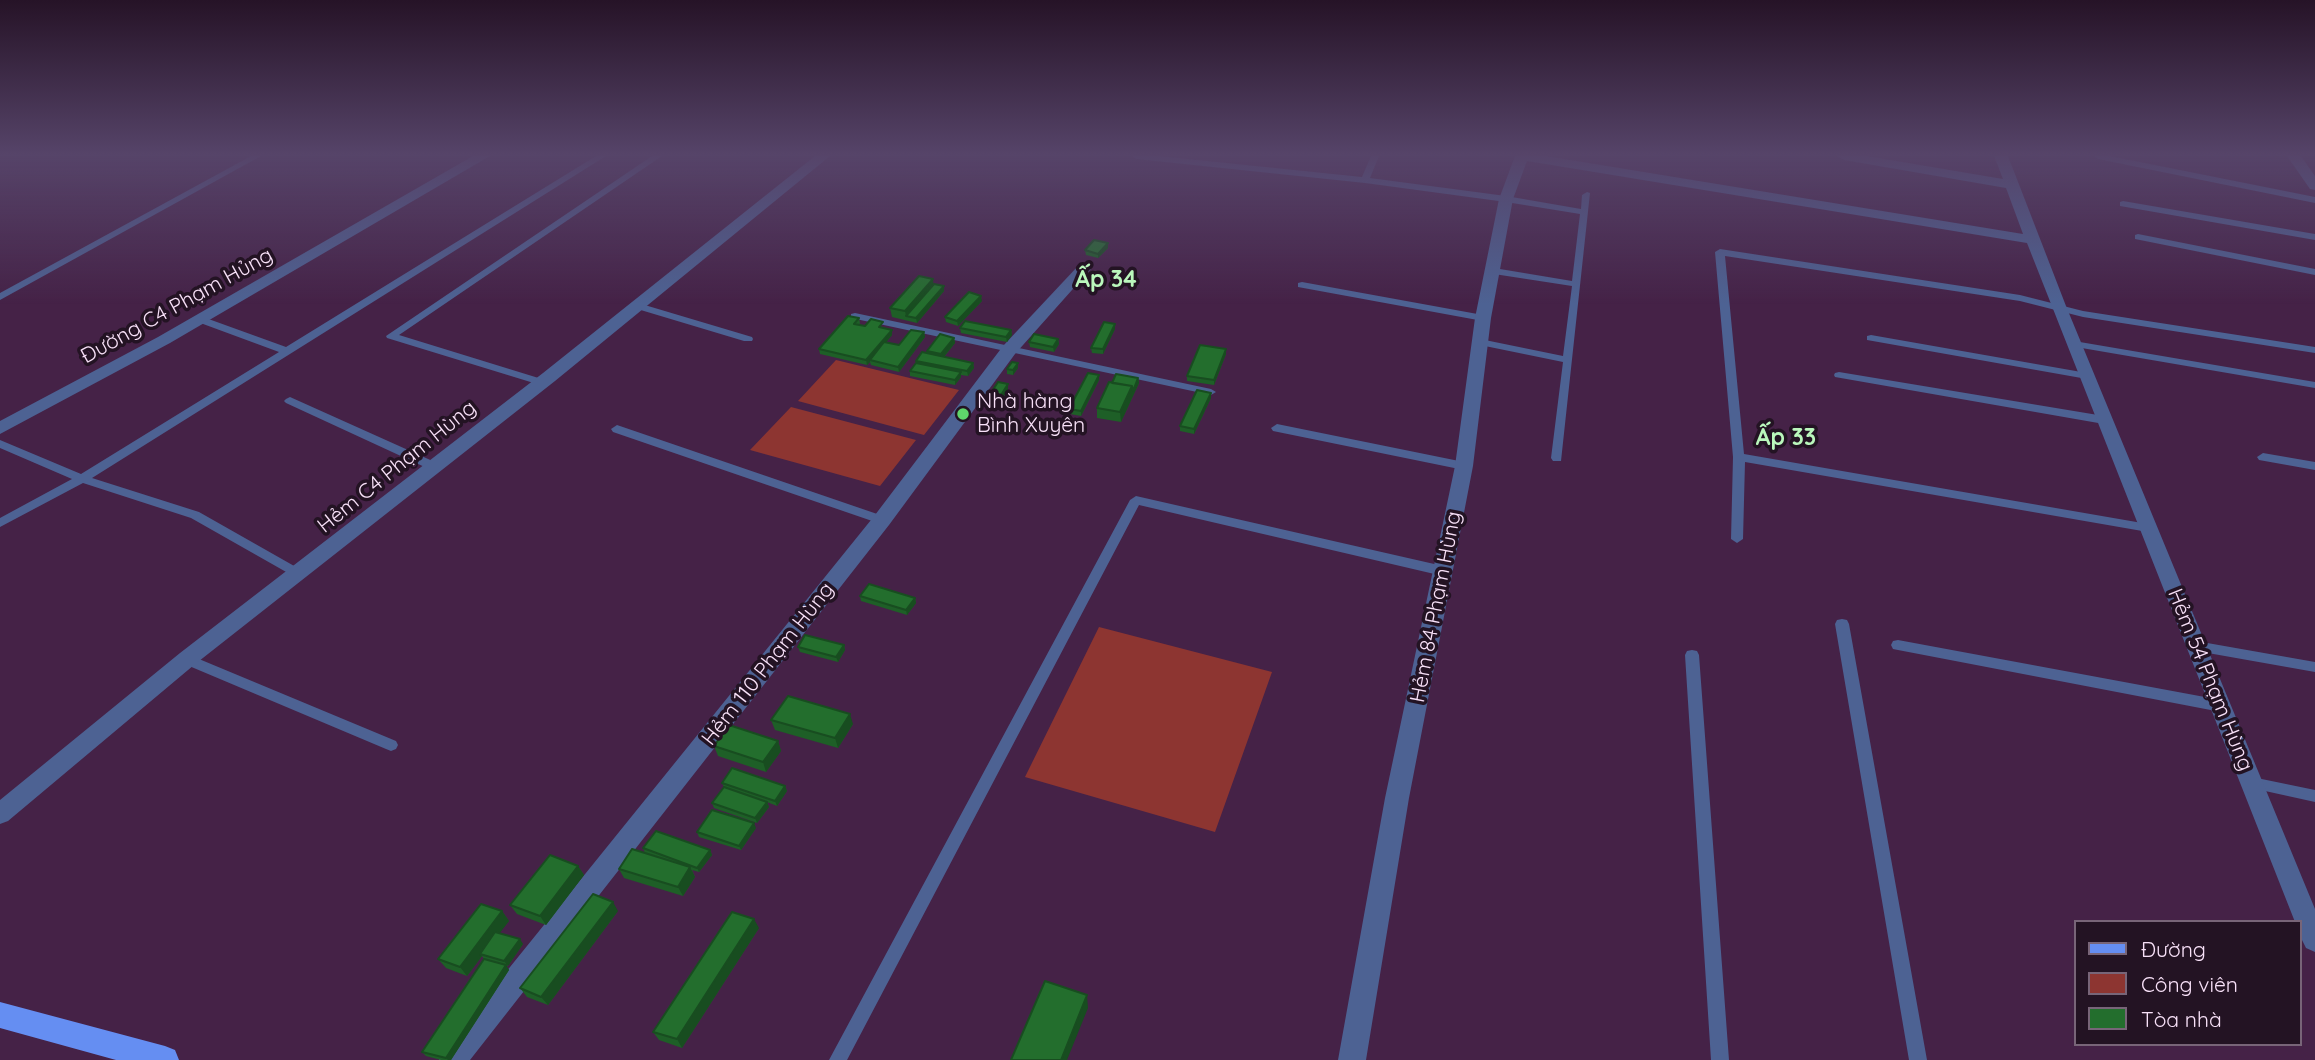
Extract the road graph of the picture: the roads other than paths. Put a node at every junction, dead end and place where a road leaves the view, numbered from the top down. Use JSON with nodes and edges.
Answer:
{"nodes":[{"id":1,"x":167,"y":205,"type":"edge"},
{"id":2,"x":397,"y":205,"type":"edge"},
{"id":3,"x":522,"y":205,"type":"edge"},
{"id":4,"x":585,"y":205,"type":"edge"},
{"id":5,"x":762,"y":205,"type":"edge"},
{"id":6,"x":1505,"y":205,"type":"edge"},
{"id":7,"x":1544,"y":205,"type":"edge"},
{"id":8,"x":1585,"y":205,"type":"edge"},
{"id":9,"x":1823,"y":205,"type":"edge"},
{"id":10,"x":2020,"y":205,"type":"edge"},
{"id":11,"x":2132,"y":205,"type":"edge"},
{"id":12,"x":1583,"y":212,"type":"junction"},
{"id":13,"x":2138,"y":237,"type":"dead end"},
{"id":14,"x":2315,"y":237,"type":"edge"},
{"id":15,"x":2033,"y":240,"type":"junction"},
{"id":16,"x":1083,"y":269,"type":"dead end"},
{"id":17,"x":1494,"y":271,"type":"junction"},
{"id":18,"x":2315,"y":272,"type":"edge"},
{"id":19,"x":1575,"y":284,"type":"junction"},
{"id":20,"x":1303,"y":285,"type":"dead end"},
{"id":21,"x":0,"y":297,"type":"edge"},
{"id":22,"x":638,"y":306,"type":"junction"},
{"id":23,"x":2058,"y":306,"type":"junction"},
{"id":24,"x":855,"y":316,"type":"edge"},
{"id":25,"x":1483,"y":318,"type":"junction"},
{"id":26,"x":199,"y":319,"type":"junction"},
{"id":27,"x":1871,"y":338,"type":"dead end"},
{"id":28,"x":748,"y":339,"type":"dead end"},
{"id":29,"x":1480,"y":342,"type":"junction"},
{"id":30,"x":2074,"y":344,"type":"junction"},
{"id":31,"x":1009,"y":350,"type":"junction"},
{"id":32,"x":2315,"y":350,"type":"edge"},
{"id":33,"x":286,"y":351,"type":"junction"},
{"id":34,"x":1567,"y":360,"type":"junction"},
{"id":35,"x":1839,"y":375,"type":"dead end"},
{"id":36,"x":2087,"y":376,"type":"junction"},
{"id":37,"x":541,"y":382,"type":"junction"},
{"id":38,"x":2315,"y":385,"type":"edge"},
{"id":39,"x":1211,"y":392,"type":"edge"},
{"id":40,"x":290,"y":401,"type":"dead end"},
{"id":41,"x":2104,"y":420,"type":"junction"},
{"id":42,"x":0,"y":428,"type":"edge"},
{"id":43,"x":1277,"y":428,"type":"dead end"},
{"id":44,"x":617,"y":429,"type":"dead end"},
{"id":45,"x":0,"y":443,"type":"edge"},
{"id":46,"x":1739,"y":457,"type":"junction"},
{"id":47,"x":2263,"y":457,"type":"dead end"},
{"id":48,"x":1557,"y":458,"type":"dead end"},
{"id":49,"x":433,"y":466,"type":"junction"},
{"id":50,"x":1464,"y":466,"type":"junction"},
{"id":51,"x":2315,"y":466,"type":"edge"},
{"id":52,"x":83,"y":478,"type":"junction"},
{"id":53,"x":883,"y":520,"type":"junction"},
{"id":54,"x":0,"y":523,"type":"edge"},
{"id":55,"x":2148,"y":528,"type":"junction"},
{"id":56,"x":1737,"y":539,"type":"dead end"},
{"id":57,"x":1443,"y":571,"type":"junction"},
{"id":58,"x":299,"y":575,"type":"junction"},
{"id":59,"x":1842,"y":624,"type":"dead end"},
{"id":60,"x":1898,"y":645,"type":"dead end"},
{"id":61,"x":2196,"y":646,"type":"junction"},
{"id":62,"x":1692,"y":655,"type":"dead end"},
{"id":63,"x":187,"y":659,"type":"junction"},
{"id":64,"x":2315,"y":667,"type":"edge"},
{"id":65,"x":2221,"y":706,"type":"junction"},
{"id":66,"x":391,"y":745,"type":"dead end"},
{"id":67,"x":2252,"y":783,"type":"junction"},
{"id":68,"x":2315,"y":796,"type":"edge"},
{"id":69,"x":0,"y":814,"type":"edge"},
{"id":70,"x":2315,"y":940,"type":"edge"},
{"id":71,"x":0,"y":1016,"type":"edge"},
{"id":72,"x":117,"y":1054,"type":"edge"},
{"id":73,"x":164,"y":1060,"type":"edge"},
{"id":74,"x":453,"y":1060,"type":"edge"},
{"id":75,"x":838,"y":1060,"type":"edge"},
{"id":76,"x":1352,"y":1060,"type":"edge"},
{"id":77,"x":1720,"y":1060,"type":"edge"},
{"id":78,"x":1918,"y":1060,"type":"edge"}],
"edges":[{"from":1,"to":21,"type":"lane"},
{"from":2,"to":26,"type":"street","name":"Đường C4 Phạm Hủng"},
{"from":3,"to":33,"type":"lane"},
{"from":4,"to":37,"type":"lane"},
{"from":5,"to":22,"type":"street","name":"Hẻm C4 Phạm Hùng"},
{"from":6,"to":17,"type":"street","name":"Hẻm 84 Phạm Hùng"},
{"from":7,"to":12,"type":"lane"},
{"from":8,"to":12,"type":"lane"},
{"from":9,"to":15,"type":"street"},
{"from":10,"to":15,"type":"street","name":"Hẻm 54 Phạm Hùng"},
{"from":11,"to":14,"type":"lane"},
{"from":12,"to":19,"type":"lane"},
{"from":13,"to":18,"type":"lane"},
{"from":15,"to":23,"type":"street","name":"Hẻm 54 Phạm Hùng"},
{"from":16,"to":31,"type":"street","name":"Hẻm 110 Phạm Hùng"},
{"from":17,"to":19,"type":"lane"},
{"from":17,"to":25,"type":"street","name":"Hẻm 84 Phạm Hùng"},
{"from":19,"to":34,"type":"lane"},
{"from":20,"to":25,"type":"lane"},
{"from":22,"to":28,"type":"lane"},
{"from":22,"to":37,"type":"street","name":"Hẻm C4 Phạm Hùng"},
{"from":23,"to":30,"type":"street","name":"Hẻm 54 Phạm Hùng"},
{"from":23,"to":32,"type":"lane"},
{"from":23,"to":46,"type":"lane"},
{"from":24,"to":31,"type":"lane"},
{"from":25,"to":29,"type":"street","name":"Hẻm 84 Phạm Hùng"},
{"from":26,"to":33,"type":"lane"},
{"from":26,"to":42,"type":"street","name":"Đường C4 Phạm Hủng"},
{"from":27,"to":36,"type":"lane"},
{"from":29,"to":34,"type":"lane"},
{"from":29,"to":50,"type":"street","name":"Hẻm 84 Phạm Hùng"},
{"from":30,"to":36,"type":"street","name":"Hẻm 54 Phạm Hùng"},
{"from":30,"to":38,"type":"lane"},
{"from":31,"to":39,"type":"lane"},
{"from":31,"to":53,"type":"street","name":"Hẻm 110 Phạm Hùng"},
{"from":33,"to":52,"type":"lane"},
{"from":34,"to":48,"type":"lane"},
{"from":35,"to":41,"type":"lane"},
{"from":36,"to":41,"type":"street","name":"Hẻm 54 Phạm Hùng"},
{"from":37,"to":49,"type":"street","name":"Hẻm C4 Phạm Hùng"},
{"from":40,"to":49,"type":"lane"},
{"from":41,"to":55,"type":"street","name":"Hẻm 54 Phạm Hùng"},
{"from":43,"to":50,"type":"lane"},
{"from":44,"to":53,"type":"lane"},
{"from":45,"to":52,"type":"lane"},
{"from":46,"to":55,"type":"lane"},
{"from":46,"to":56,"type":"lane"},
{"from":47,"to":51,"type":"lane"},
{"from":49,"to":58,"type":"street","name":"Hẻm C4 Phạm Hùng"},
{"from":50,"to":57,"type":"street","name":"Hẻm 84 Phạm Hùng"},
{"from":52,"to":54,"type":"lane"},
{"from":52,"to":58,"type":"lane"},
{"from":53,"to":74,"type":"street","name":"Hẻm 110 Phạm Hùng"},
{"from":55,"to":61,"type":"street","name":"Hẻm 54 Phạm Hùng"},
{"from":57,"to":75,"type":"lane"},
{"from":57,"to":76,"type":"street","name":"Hẻm 84 Phạm Hùng"},
{"from":58,"to":63,"type":"street","name":"Hẻm C4 Phạm Hùng"},
{"from":59,"to":78,"type":"lane"},
{"from":60,"to":65,"type":"lane"},
{"from":61,"to":64,"type":"lane"},
{"from":61,"to":65,"type":"street","name":"Hẻm 54 Phạm Hùng"},
{"from":62,"to":77,"type":"lane"},
{"from":63,"to":66,"type":"lane"},
{"from":63,"to":69,"type":"street","name":"Hẻm C4 Phạm Hùng"},
{"from":65,"to":67,"type":"street","name":"Hẻm 54 Phạm Hùng"},
{"from":67,"to":68,"type":"lane"},
{"from":67,"to":70,"type":"street","name":"Hẻm 54 Phạm Hùng"},
{"from":71,"to":72,"type":"main road"},
{"from":72,"to":73,"type":"main road"}]}
